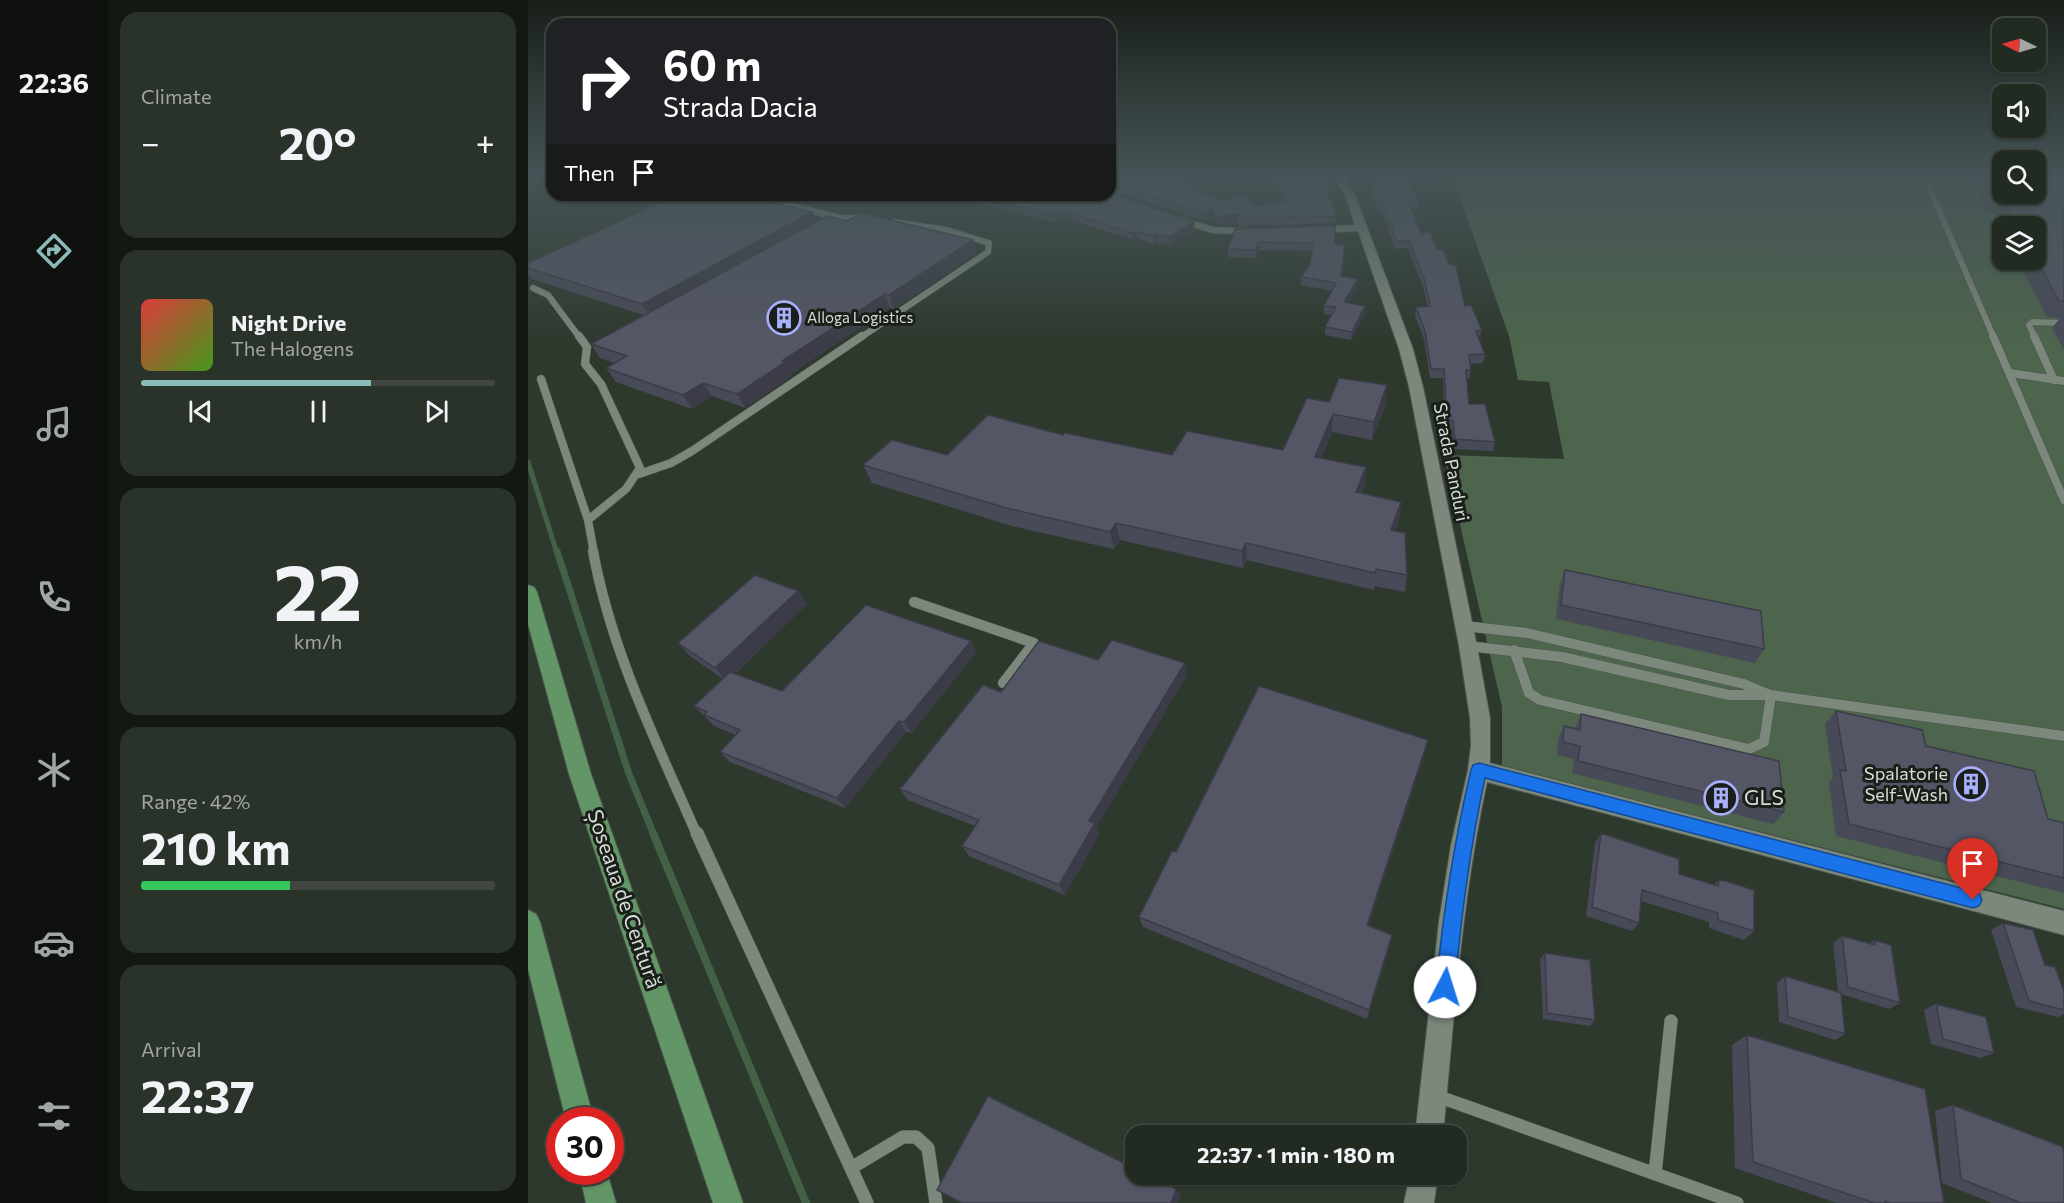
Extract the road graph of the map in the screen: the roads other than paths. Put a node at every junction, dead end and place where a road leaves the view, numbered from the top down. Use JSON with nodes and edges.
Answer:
{"nodes":[{"id":1,"x":942,"y":229,"type":"edge"},
{"id":2,"x":1209,"y":229,"type":"edge"},
{"id":3,"x":1337,"y":229,"type":"edge"},
{"id":4,"x":1362,"y":229,"type":"edge"},
{"id":5,"x":1947,"y":229,"type":"edge"},
{"id":6,"x":1295,"y":231,"type":"edge"},
{"id":7,"x":1273,"y":232,"type":"edge"},
{"id":8,"x":533,"y":288,"type":"dead end"},
{"id":9,"x":2064,"y":323,"type":"edge"},
{"id":10,"x":594,"y":354,"type":"edge"},
{"id":11,"x":584,"y":360,"type":"junction"},
{"id":12,"x":2010,"y":373,"type":"junction"},
{"id":13,"x":541,"y":379,"type":"dead end"},
{"id":14,"x":2054,"y":380,"type":"junction"},
{"id":15,"x":2064,"y":381,"type":"edge"},
{"id":16,"x":639,"y":474,"type":"junction"},
{"id":17,"x":2064,"y":500,"type":"edge"},
{"id":18,"x":588,"y":520,"type":"junction"},
{"id":19,"x":528,"y":592,"type":"edge"},
{"id":20,"x":914,"y":602,"type":"dead end"},
{"id":21,"x":1464,"y":626,"type":"junction"},
{"id":22,"x":1468,"y":646,"type":"junction"},
{"id":23,"x":1514,"y":650,"type":"junction"},
{"id":24,"x":1003,"y":683,"type":"dead end"},
{"id":25,"x":1771,"y":695,"type":"junction"},
{"id":26,"x":2064,"y":736,"type":"edge"},
{"id":27,"x":1479,"y":770,"type":"junction"},
{"id":28,"x":528,"y":922,"type":"edge"},
{"id":29,"x":2064,"y":923,"type":"edge"},
{"id":30,"x":1671,"y":1020,"type":"dead end"},
{"id":31,"x":1435,"y":1095,"type":"junction"},
{"id":32,"x":577,"y":1107,"type":"edge"},
{"id":33,"x":1431,"y":1125,"type":"edge"},
{"id":34,"x":851,"y":1168,"type":"junction"},
{"id":35,"x":1655,"y":1174,"type":"junction"},
{"id":36,"x":596,"y":1185,"type":"edge"},
{"id":37,"x":1422,"y":1185,"type":"edge"},
{"id":38,"x":601,"y":1203,"type":"edge"},
{"id":39,"x":728,"y":1203,"type":"edge"},
{"id":40,"x":867,"y":1203,"type":"edge"},
{"id":41,"x":936,"y":1203,"type":"edge"},
{"id":42,"x":1419,"y":1203,"type":"edge"},
{"id":43,"x":1737,"y":1203,"type":"edge"}],
"edges":[{"from":1,"to":16,"type":"lane"},
{"from":2,"to":7,"type":"street"},
{"from":3,"to":6,"type":"street"},
{"from":4,"to":21,"type":"street","name":"Strada Panduri"},
{"from":5,"to":12,"type":"lane"},
{"from":8,"to":11,"type":"lane"},
{"from":9,"to":14,"type":"lane"},
{"from":10,"to":11,"type":"lane"},
{"from":11,"to":16,"type":"lane"},
{"from":12,"to":14,"type":"lane"},
{"from":12,"to":17,"type":"lane"},
{"from":13,"to":18,"type":"lane"},
{"from":14,"to":15,"type":"lane"},
{"from":16,"to":18,"type":"lane"},
{"from":18,"to":34,"type":"lane"},
{"from":19,"to":39,"type":"main road","name":"Șoseaua de Centură"},
{"from":20,"to":24,"type":"lane"},
{"from":21,"to":22,"type":"street","name":"Strada Panduri"},
{"from":21,"to":25,"type":"lane"},
{"from":22,"to":23,"type":"lane"},
{"from":22,"to":27,"type":"street","name":"Strada Panduri"},
{"from":23,"to":25,"type":"lane"},
{"from":23,"to":25,"type":"lane"},
{"from":25,"to":26,"type":"lane"},
{"from":27,"to":29,"type":"street"},
{"from":27,"to":31,"type":"street","name":"Strada Panduri"},
{"from":28,"to":32,"type":"main road"},
{"from":30,"to":35,"type":"lane"},
{"from":31,"to":33,"type":"street","name":"Strada Panduri"},
{"from":31,"to":35,"type":"lane"},
{"from":34,"to":40,"type":"lane"},
{"from":34,"to":41,"type":"lane"},
{"from":35,"to":43,"type":"lane"},
{"from":36,"to":38,"type":"main road"},
{"from":37,"to":42,"type":"street"}]}
